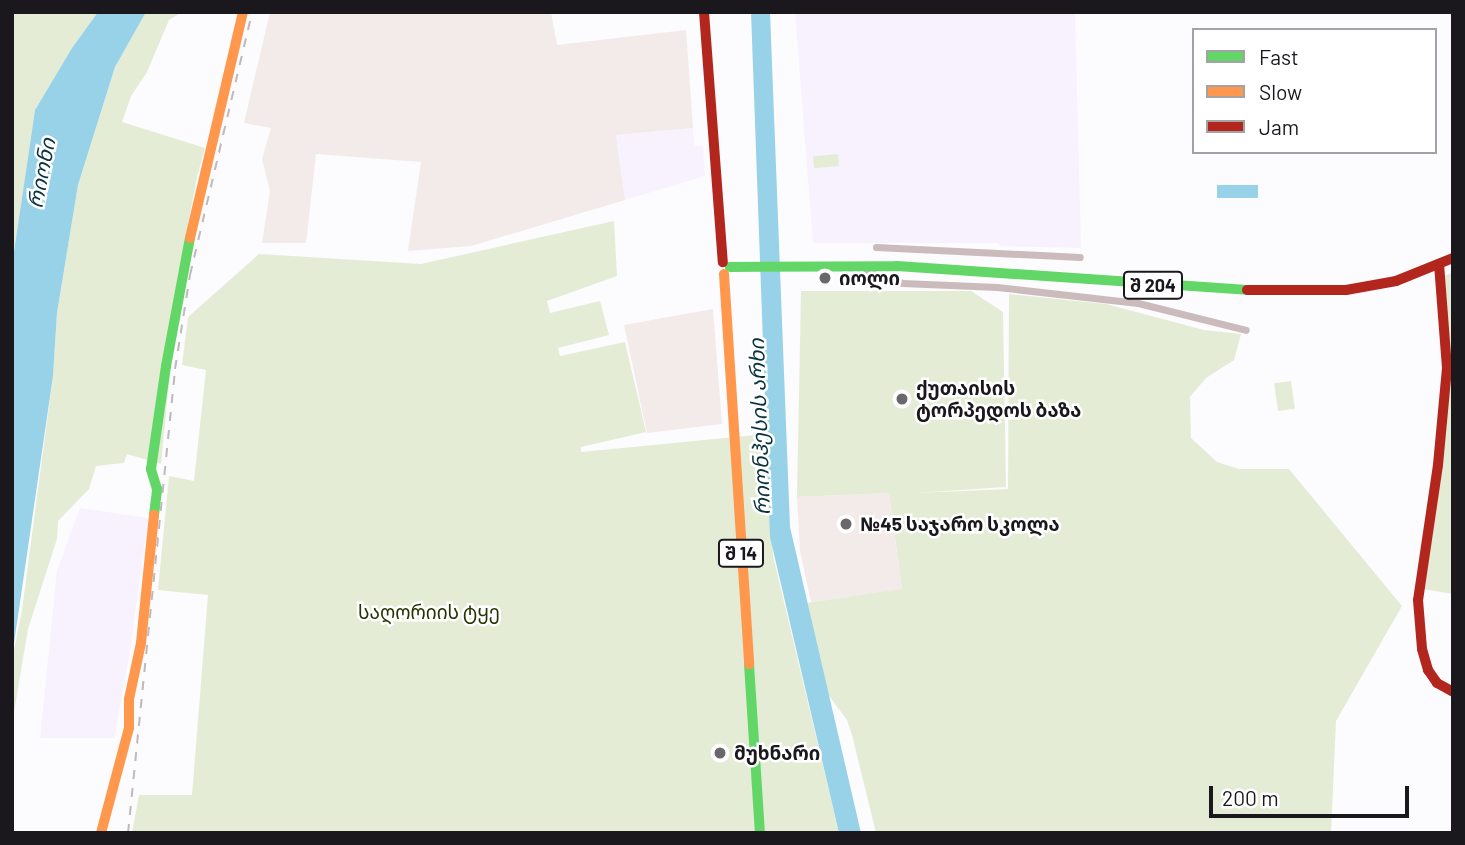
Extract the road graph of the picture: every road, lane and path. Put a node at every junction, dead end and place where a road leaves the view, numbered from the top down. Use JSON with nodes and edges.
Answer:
{"nodes":[{"id":1,"x":243,"y":12,"type":"edge"},
{"id":2,"x":704,"y":12,"type":"edge"},
{"id":3,"x":876,"y":247,"type":"dead end"},
{"id":4,"x":1080,"y":257,"type":"dead end"},
{"id":5,"x":1453,"y":258,"type":"edge"},
{"id":6,"x":1439,"y":264,"type":"junction"},
{"id":7,"x":863,"y":265,"type":"junction"},
{"id":8,"x":726,"y":268,"type":"junction"},
{"id":9,"x":1246,"y":330,"type":"dead end"},
{"id":10,"x":1453,"y":692,"type":"edge"},
{"id":11,"x":101,"y":833,"type":"edge"},
{"id":12,"x":760,"y":833,"type":"edge"}],
"edges":[{"from":1,"to":11,"type":"main road"},
{"from":2,"to":8,"type":"main road"},
{"from":3,"to":4,"type":"street"},
{"from":5,"to":6,"type":"main road","number":"შ 204"},
{"from":6,"to":7,"type":"main road","number":"შ 204"},
{"from":6,"to":10,"type":"main road"},
{"from":7,"to":8,"type":"main road","number":"შ 204"},
{"from":7,"to":9,"type":"street"},
{"from":8,"to":12,"type":"main road","number":"შ 14"}]}
